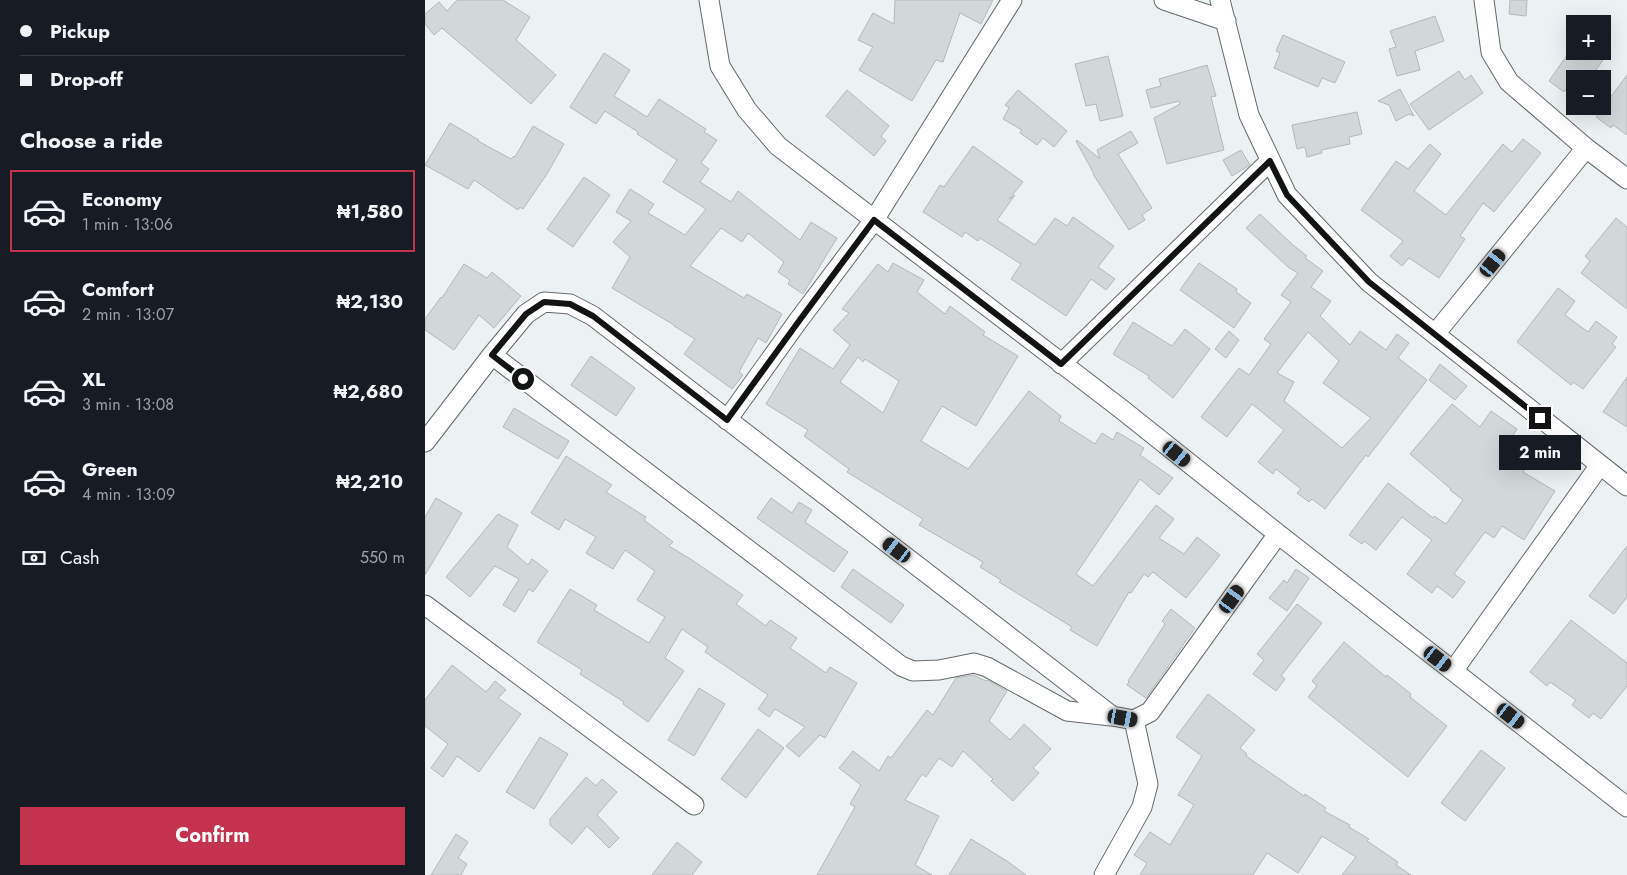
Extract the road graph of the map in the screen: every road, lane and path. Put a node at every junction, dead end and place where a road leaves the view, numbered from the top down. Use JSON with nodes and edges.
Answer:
{"nodes":[{"id":1,"x":709,"y":0,"type":"edge"},
{"id":2,"x":1012,"y":0,"type":"edge"},
{"id":3,"x":1164,"y":0,"type":"edge"},
{"id":4,"x":1220,"y":0,"type":"edge"},
{"id":5,"x":1484,"y":0,"type":"edge"},
{"id":6,"x":1226,"y":22,"type":"junction"},
{"id":7,"x":1586,"y":148,"type":"junction"},
{"id":8,"x":1270,"y":161,"type":"junction"},
{"id":9,"x":1627,"y":179,"type":"edge"},
{"id":10,"x":874,"y":220,"type":"junction"},
{"id":11,"x":1435,"y":334,"type":"junction"},
{"id":12,"x":492,"y":355,"type":"junction"},
{"id":13,"x":1061,"y":364,"type":"junction"},
{"id":14,"x":727,"y":420,"type":"junction"},
{"id":15,"x":425,"y":442,"type":"edge"},
{"id":16,"x":1600,"y":465,"type":"junction"},
{"id":17,"x":1627,"y":486,"type":"edge"},
{"id":18,"x":1278,"y":534,"type":"junction"},
{"id":19,"x":425,"y":605,"type":"edge"},
{"id":20,"x":1453,"y":671,"type":"junction"},
{"id":21,"x":1112,"y":716,"type":"junction"},
{"id":22,"x":1134,"y":720,"type":"junction"},
{"id":23,"x":695,"y":805,"type":"dead end"},
{"id":24,"x":1627,"y":807,"type":"edge"},
{"id":25,"x":1104,"y":875,"type":"edge"}],
"edges":[{"from":1,"to":10,"type":"street"},
{"from":2,"to":10,"type":"street"},
{"from":3,"to":6,"type":"street"},
{"from":4,"to":6,"type":"street"},
{"from":5,"to":7,"type":"street"},
{"from":6,"to":8,"type":"street"},
{"from":7,"to":9,"type":"street"},
{"from":7,"to":11,"type":"street"},
{"from":8,"to":11,"type":"street"},
{"from":8,"to":13,"type":"street"},
{"from":10,"to":13,"type":"street"},
{"from":10,"to":14,"type":"street"},
{"from":11,"to":16,"type":"street"},
{"from":12,"to":14,"type":"street"},
{"from":12,"to":15,"type":"street"},
{"from":12,"to":21,"type":"street"},
{"from":13,"to":18,"type":"street"},
{"from":14,"to":21,"type":"street"},
{"from":16,"to":17,"type":"street"},
{"from":16,"to":20,"type":"street"},
{"from":18,"to":20,"type":"street"},
{"from":18,"to":22,"type":"street"},
{"from":19,"to":23,"type":"street"},
{"from":20,"to":24,"type":"street"},
{"from":21,"to":22,"type":"street"},
{"from":22,"to":25,"type":"street"}]}
